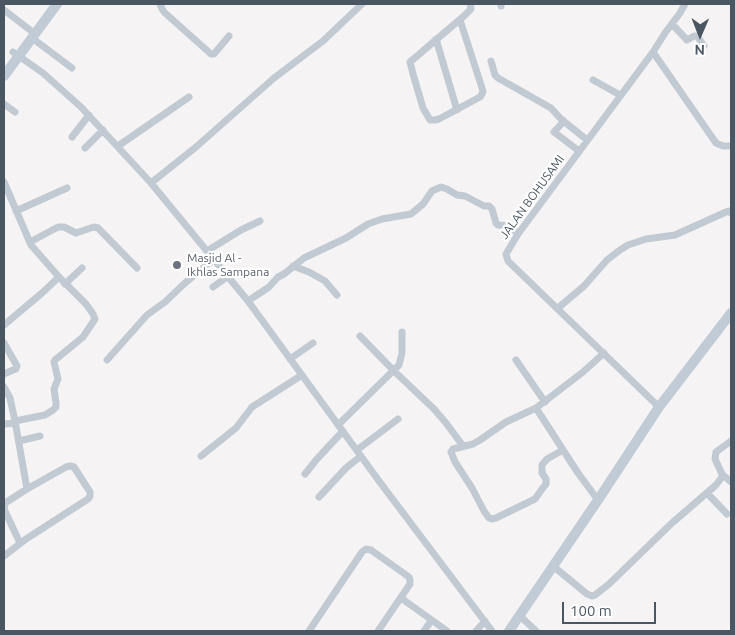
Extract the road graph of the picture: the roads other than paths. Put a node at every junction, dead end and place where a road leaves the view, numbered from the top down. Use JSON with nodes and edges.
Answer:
{"nodes":[{"id":1,"x":49,"y":4,"type":"edge"},
{"id":2,"x":57,"y":4,"type":"edge"},
{"id":3,"x":160,"y":4,"type":"edge"},
{"id":4,"x":362,"y":4,"type":"edge"},
{"id":5,"x":470,"y":4,"type":"edge"},
{"id":6,"x":685,"y":4,"type":"edge"},
{"id":7,"x":4,"y":10,"type":"edge"},
{"id":8,"x":460,"y":20,"type":"junction"},
{"id":9,"x":672,"y":24,"type":"junction"},
{"id":10,"x":31,"y":34,"type":"junction"},
{"id":11,"x":229,"y":36,"type":"dead end"},
{"id":12,"x":436,"y":40,"type":"junction"},
{"id":13,"x":704,"y":46,"type":"dead end"},
{"id":14,"x":653,"y":52,"type":"junction"},
{"id":15,"x":16,"y":54,"type":"junction"},
{"id":16,"x":491,"y":62,"type":"dead end"},
{"id":17,"x":4,"y":64,"type":"edge"},
{"id":18,"x":72,"y":68,"type":"dead end"},
{"id":19,"x":4,"y":76,"type":"edge"},
{"id":20,"x":593,"y":80,"type":"dead end"},
{"id":21,"x":620,"y":95,"type":"junction"},
{"id":22,"x":189,"y":97,"type":"dead end"},
{"id":23,"x":4,"y":104,"type":"edge"},
{"id":24,"x":457,"y":110,"type":"junction"},
{"id":25,"x":16,"y":112,"type":"dead end"},
{"id":26,"x":89,"y":115,"type":"junction"},
{"id":27,"x":564,"y":121,"type":"junction"},
{"id":28,"x":103,"y":130,"type":"junction"},
{"id":29,"x":72,"y":137,"type":"dead end"},
{"id":30,"x":587,"y":140,"type":"junction"},
{"id":31,"x":118,"y":146,"type":"junction"},
{"id":32,"x":731,"y":146,"type":"edge"},
{"id":33,"x":84,"y":148,"type":"dead end"},
{"id":34,"x":579,"y":151,"type":"junction"},
{"id":35,"x":4,"y":182,"type":"edge"},
{"id":36,"x":151,"y":183,"type":"junction"},
{"id":37,"x":67,"y":188,"type":"dead end"},
{"id":38,"x":16,"y":211,"type":"junction"},
{"id":39,"x":731,"y":213,"type":"edge"},
{"id":40,"x":260,"y":221,"type":"dead end"},
{"id":41,"x":518,"y":234,"type":"junction"},
{"id":42,"x":30,"y":242,"type":"junction"},
{"id":43,"x":207,"y":251,"type":"junction"},
{"id":44,"x":214,"y":259,"type":"junction"},
{"id":45,"x":293,"y":266,"type":"junction"},
{"id":46,"x":82,"y":268,"type":"dead end"},
{"id":47,"x":136,"y":268,"type":"dead end"},
{"id":48,"x":227,"y":276,"type":"junction"},
{"id":49,"x":59,"y":277,"type":"junction"},
{"id":50,"x":65,"y":284,"type":"junction"},
{"id":51,"x":213,"y":287,"type":"dead end"},
{"id":52,"x":337,"y":295,"type":"dead end"},
{"id":53,"x":248,"y":301,"type":"junction"},
{"id":54,"x":558,"y":308,"type":"junction"},
{"id":55,"x":731,"y":313,"type":"edge"},
{"id":56,"x":4,"y":325,"type":"edge"},
{"id":57,"x":402,"y":332,"type":"dead end"},
{"id":58,"x":360,"y":336,"type":"dead end"},
{"id":59,"x":4,"y":343,"type":"edge"},
{"id":60,"x":313,"y":343,"type":"dead end"},
{"id":61,"x":604,"y":354,"type":"junction"},
{"id":62,"x":290,"y":358,"type":"junction"},
{"id":63,"x":107,"y":360,"type":"dead end"},
{"id":64,"x":516,"y":360,"type":"dead end"},
{"id":65,"x":394,"y":371,"type":"junction"},
{"id":66,"x":4,"y":374,"type":"edge"},
{"id":67,"x":302,"y":375,"type":"junction"},
{"id":68,"x":4,"y":387,"type":"edge"},
{"id":69,"x":545,"y":402,"type":"junction"},
{"id":70,"x":659,"y":407,"type":"junction"},
{"id":71,"x":536,"y":408,"type":"junction"},
{"id":72,"x":398,"y":419,"type":"dead end"},
{"id":73,"x":16,"y":422,"type":"junction"},
{"id":74,"x":4,"y":424,"type":"edge"},
{"id":75,"x":340,"y":428,"type":"junction"},
{"id":76,"x":40,"y":436,"type":"dead end"},
{"id":77,"x":731,"y":440,"type":"edge"},
{"id":78,"x":19,"y":441,"type":"junction"},
{"id":79,"x":463,"y":446,"type":"junction"},
{"id":80,"x":563,"y":450,"type":"junction"},
{"id":81,"x":359,"y":453,"type":"junction"},
{"id":82,"x":201,"y":456,"type":"dead end"},
{"id":83,"x":305,"y":474,"type":"dead end"},
{"id":84,"x":722,"y":474,"type":"junction"},
{"id":85,"x":731,"y":482,"type":"edge"},
{"id":86,"x":27,"y":489,"type":"junction"},
{"id":87,"x":708,"y":493,"type":"junction"},
{"id":88,"x":319,"y":497,"type":"dead end"},
{"id":89,"x":598,"y":500,"type":"junction"},
{"id":90,"x":727,"y":514,"type":"dead end"},
{"id":91,"x":20,"y":543,"type":"junction"},
{"id":92,"x":4,"y":556,"type":"edge"},
{"id":93,"x":553,"y":566,"type":"junction"},
{"id":94,"x":401,"y":598,"type":"junction"},
{"id":95,"x":520,"y":616,"type":"junction"},
{"id":96,"x":431,"y":621,"type":"junction"},
{"id":97,"x":485,"y":621,"type":"junction"},
{"id":98,"x":309,"y":631,"type":"edge"},
{"id":99,"x":378,"y":631,"type":"edge"},
{"id":100,"x":424,"y":631,"type":"edge"},
{"id":101,"x":447,"y":631,"type":"edge"},
{"id":102,"x":476,"y":631,"type":"edge"},
{"id":103,"x":492,"y":631,"type":"edge"},
{"id":104,"x":510,"y":631,"type":"edge"},
{"id":105,"x":536,"y":631,"type":"edge"}],
"edges":[{"from":1,"to":10,"type":"street"},
{"from":2,"to":10,"type":"street"},
{"from":3,"to":11,"type":"street"},
{"from":4,"to":36,"type":"street"},
{"from":5,"to":8,"type":"street"},
{"from":6,"to":9,"type":"street","name":"JALAN BOHUSAMI"},
{"from":7,"to":10,"type":"street"},
{"from":8,"to":12,"type":"street"},
{"from":8,"to":24,"type":"street"},
{"from":9,"to":13,"type":"street"},
{"from":9,"to":14,"type":"street","name":"JALAN BOHUSAMI"},
{"from":10,"to":15,"type":"street"},
{"from":10,"to":18,"type":"street"},
{"from":12,"to":24,"type":"street"},
{"from":12,"to":24,"type":"street"},
{"from":14,"to":21,"type":"street","name":"JALAN BOHUSAMI"},
{"from":14,"to":32,"type":"street"},
{"from":15,"to":17,"type":"street"},
{"from":15,"to":19,"type":"street"},
{"from":15,"to":26,"type":"street"},
{"from":16,"to":27,"type":"street"},
{"from":20,"to":21,"type":"street"},
{"from":21,"to":30,"type":"street","name":"JALAN BOHUSAMI"},
{"from":22,"to":31,"type":"street"},
{"from":23,"to":25,"type":"street"},
{"from":26,"to":28,"type":"street"},
{"from":26,"to":29,"type":"street"},
{"from":27,"to":30,"type":"street"},
{"from":27,"to":34,"type":"street"},
{"from":28,"to":31,"type":"street"},
{"from":28,"to":33,"type":"street"},
{"from":30,"to":34,"type":"street","name":"JALAN BOHUSAMI"},
{"from":31,"to":36,"type":"street"},
{"from":34,"to":41,"type":"street","name":"JALAN BOHUSAMI"},
{"from":35,"to":38,"type":"street"},
{"from":36,"to":43,"type":"street"},
{"from":37,"to":38,"type":"street"},
{"from":38,"to":42,"type":"street"},
{"from":39,"to":54,"type":"street"},
{"from":40,"to":43,"type":"street"},
{"from":41,"to":45,"type":"street"},
{"from":41,"to":54,"type":"street","name":"JALAN BOHUSAMI"},
{"from":42,"to":47,"type":"street"},
{"from":42,"to":49,"type":"street"},
{"from":43,"to":44,"type":"street"},
{"from":44,"to":48,"type":"street"},
{"from":44,"to":63,"type":"street"},
{"from":45,"to":52,"type":"street"},
{"from":45,"to":53,"type":"street"},
{"from":46,"to":50,"type":"street"},
{"from":48,"to":51,"type":"street"},
{"from":48,"to":53,"type":"street"},
{"from":49,"to":50,"type":"street"},
{"from":49,"to":56,"type":"street"},
{"from":50,"to":73,"type":"street"},
{"from":53,"to":62,"type":"street"},
{"from":54,"to":61,"type":"street","name":"JALAN BOHUSAMI"},
{"from":55,"to":70,"type":"street"},
{"from":57,"to":65,"type":"street"},
{"from":58,"to":65,"type":"street"},
{"from":59,"to":66,"type":"street"},
{"from":60,"to":62,"type":"street"},
{"from":61,"to":69,"type":"street"},
{"from":61,"to":70,"type":"street","name":"JALAN BOHUSAMI"},
{"from":62,"to":67,"type":"street"},
{"from":64,"to":69,"type":"street"},
{"from":65,"to":75,"type":"street"},
{"from":65,"to":79,"type":"street"},
{"from":67,"to":75,"type":"street"},
{"from":67,"to":82,"type":"street"},
{"from":68,"to":73,"type":"street"},
{"from":69,"to":71,"type":"street"},
{"from":70,"to":89,"type":"street"},
{"from":71,"to":79,"type":"street"},
{"from":71,"to":80,"type":"street"},
{"from":72,"to":81,"type":"street"},
{"from":73,"to":74,"type":"street"},
{"from":73,"to":78,"type":"street"},
{"from":75,"to":81,"type":"street"},
{"from":75,"to":83,"type":"street"},
{"from":76,"to":78,"type":"street"},
{"from":77,"to":84,"type":"street"},
{"from":78,"to":86,"type":"street"},
{"from":79,"to":80,"type":"street"},
{"from":80,"to":89,"type":"street"},
{"from":81,"to":88,"type":"street"},
{"from":81,"to":97,"type":"street"},
{"from":84,"to":85,"type":"street"},
{"from":84,"to":87,"type":"street"},
{"from":86,"to":91,"type":"street"},
{"from":86,"to":91,"type":"street"},
{"from":87,"to":90,"type":"street"},
{"from":87,"to":93,"type":"street"},
{"from":89,"to":93,"type":"street"},
{"from":91,"to":92,"type":"street"},
{"from":93,"to":95,"type":"street"},
{"from":94,"to":96,"type":"street"},
{"from":94,"to":98,"type":"street"},
{"from":94,"to":99,"type":"street"},
{"from":95,"to":104,"type":"street"},
{"from":95,"to":105,"type":"street"},
{"from":96,"to":100,"type":"street"},
{"from":96,"to":101,"type":"street"},
{"from":97,"to":102,"type":"street"},
{"from":97,"to":103,"type":"street"}]}
